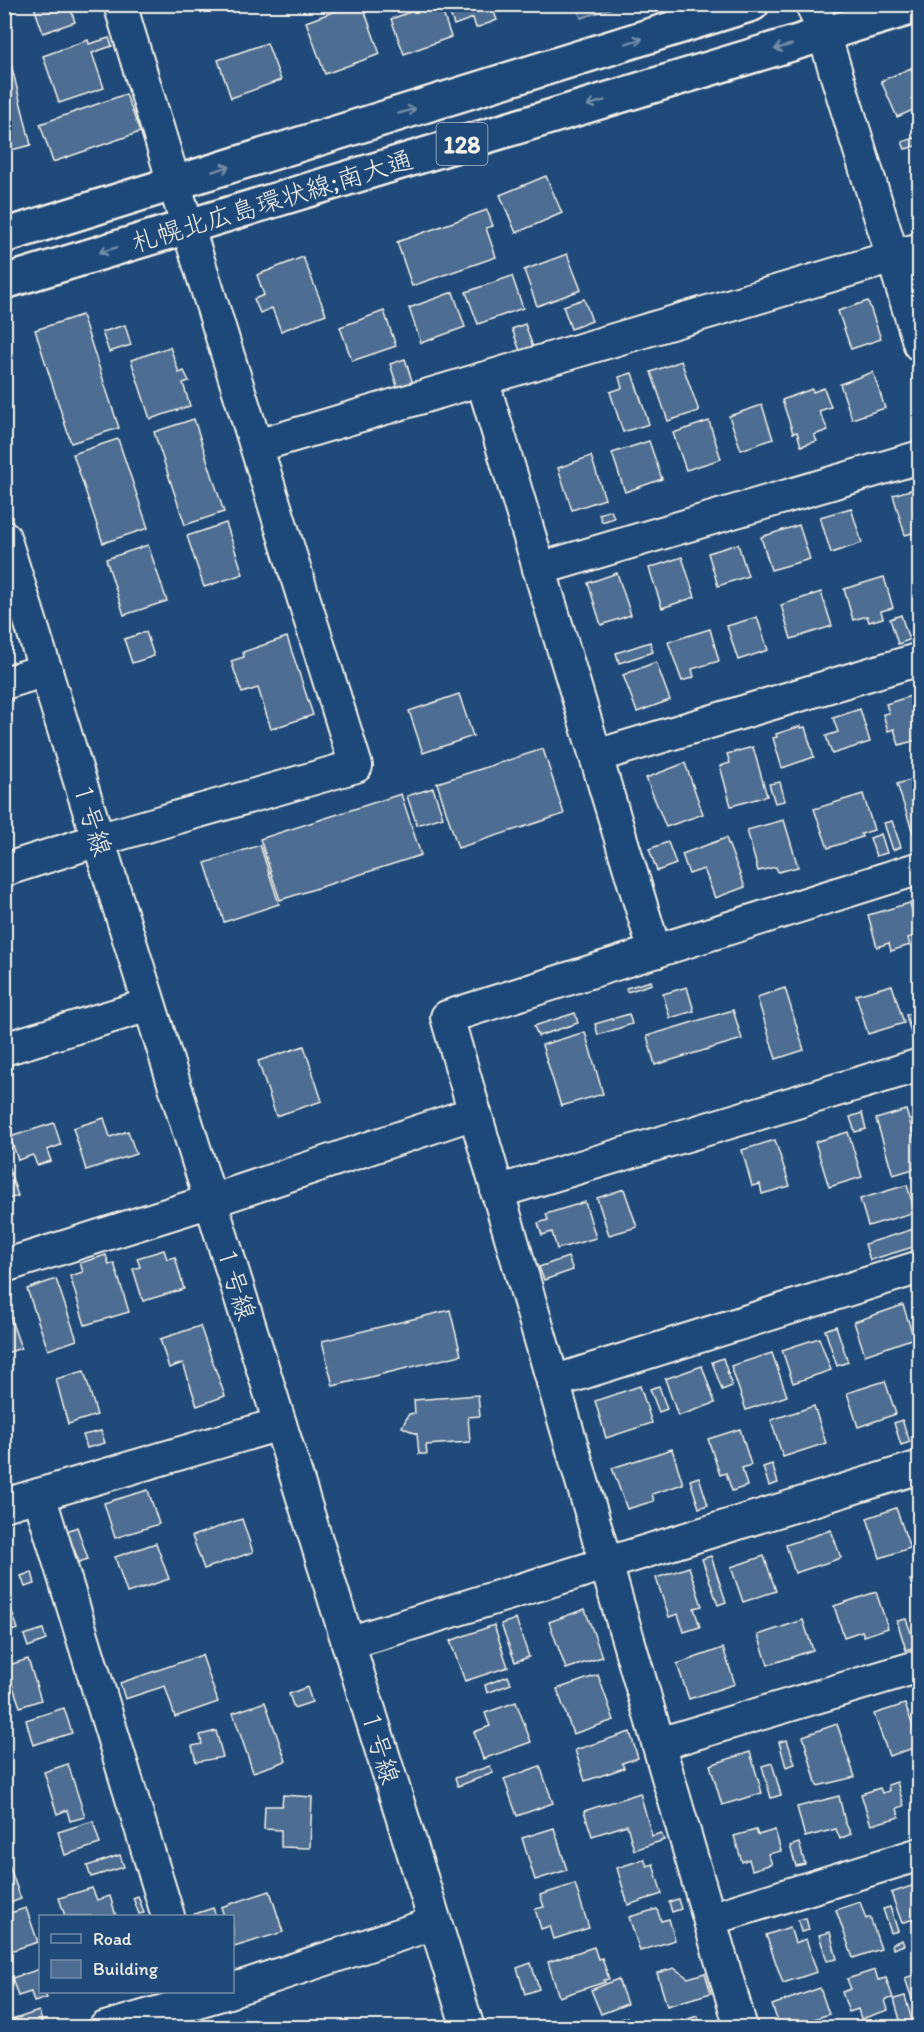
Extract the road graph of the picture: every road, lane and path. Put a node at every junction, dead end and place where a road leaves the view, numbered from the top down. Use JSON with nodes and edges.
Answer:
{"nodes":[{"id":1,"x":120,"y":4,"type":"edge"},
{"id":2,"x":752,"y":4,"type":"edge"},
{"id":3,"x":812,"y":4,"type":"edge"},
{"id":4,"x":920,"y":5,"type":"edge"},
{"id":5,"x":824,"y":34,"type":"junction"},
{"id":6,"x":174,"y":183,"type":"junction"},
{"id":7,"x":188,"y":226,"type":"junction"},
{"id":8,"x":4,"y":236,"type":"edge"},
{"id":9,"x":906,"y":253,"type":"edge"},
{"id":10,"x":4,"y":282,"type":"edge"},
{"id":11,"x":920,"y":345,"type":"edge"},
{"id":12,"x":482,"y":379,"type":"junction"},
{"id":13,"x":256,"y":446,"type":"junction"},
{"id":14,"x":920,"y":457,"type":"edge"},
{"id":15,"x":4,"y":537,"type":"edge"},
{"id":16,"x":539,"y":569,"type":"junction"},
{"id":17,"x":920,"y":659,"type":"edge"},
{"id":18,"x":46,"y":670,"type":"junction"},
{"id":19,"x":4,"y":683,"type":"edge"},
{"id":20,"x":596,"y":756,"type":"junction"},
{"id":21,"x":99,"y":840,"type":"junction"},
{"id":22,"x":920,"y":868,"type":"edge"},
{"id":23,"x":4,"y":870,"type":"edge"},
{"id":24,"x":655,"y":952,"type":"junction"},
{"id":25,"x":149,"y":1005,"type":"junction"},
{"id":26,"x":4,"y":1049,"type":"edge"},
{"id":27,"x":920,"y":1065,"type":"edge"},
{"id":28,"x":474,"y":1113,"type":"junction"},
{"id":29,"x":497,"y":1192,"type":"junction"},
{"id":30,"x":211,"y":1201,"type":"junction"},
{"id":31,"x":4,"y":1266,"type":"edge"},
{"id":32,"x":920,"y":1267,"type":"edge"},
{"id":33,"x":553,"y":1382,"type":"junction"},
{"id":34,"x":280,"y":1424,"type":"junction"},
{"id":35,"x":920,"y":1467,"type":"edge"},
{"id":36,"x":39,"y":1495,"type":"junction"},
{"id":37,"x":4,"y":1505,"type":"edge"},
{"id":38,"x":606,"y":1564,"type":"junction"},
{"id":39,"x":348,"y":1643,"type":"junction"},
{"id":40,"x":920,"y":1666,"type":"edge"},
{"id":41,"x":659,"y":1744,"type":"junction"},
{"id":42,"x":920,"y":1854,"type":"edge"},
{"id":43,"x":167,"y":1915,"type":"edge"},
{"id":44,"x":710,"y":1919,"type":"junction"},
{"id":45,"x":435,"y":1923,"type":"junction"},
{"id":46,"x":234,"y":1990,"type":"edge"},
{"id":47,"x":218,"y":1993,"type":"edge"},
{"id":48,"x":192,"y":1997,"type":"edge"},
{"id":49,"x":105,"y":2028,"type":"edge"},
{"id":50,"x":468,"y":2028,"type":"edge"},
{"id":51,"x":741,"y":2028,"type":"edge"}],
"edges":[{"from":1,"to":6,"type":"street"},
{"from":6,"to":2,"type":"main road","name":"札幌北広島環状線;南大通","number":"128","one_way":true},
{"from":3,"to":5,"type":"street"},
{"from":4,"to":5,"type":"main road","name":"札幌北広島環状線;南大通","number":"128"},
{"from":5,"to":7,"type":"main road","name":"札幌北広島環状線;南大通","number":"128","one_way":true},
{"from":5,"to":9,"type":"street"},
{"from":6,"to":7,"type":"street"},
{"from":6,"to":8,"type":"main road","name":"札幌北広島環状線;南大通","number":"128"},
{"from":7,"to":10,"type":"main road","name":"札幌北広島環状線;南大通","number":"128","one_way":true},
{"from":7,"to":13,"type":"street"},
{"from":9,"to":11,"type":"street"},
{"from":9,"to":12,"type":"street"},
{"from":12,"to":13,"type":"street"},
{"from":12,"to":16,"type":"street"},
{"from":13,"to":21,"type":"street"},
{"from":14,"to":16,"type":"street"},
{"from":15,"to":18,"type":"street","name":"１号線"},
{"from":16,"to":20,"type":"street"},
{"from":17,"to":20,"type":"street"},
{"from":18,"to":19,"type":"street"},
{"from":18,"to":21,"type":"street","name":"１号線"},
{"from":20,"to":24,"type":"street"},
{"from":21,"to":23,"type":"street"},
{"from":21,"to":25,"type":"street","name":"１号線"},
{"from":22,"to":24,"type":"street"},
{"from":24,"to":28,"type":"street"},
{"from":25,"to":26,"type":"street"},
{"from":25,"to":30,"type":"street","name":"１号線"},
{"from":27,"to":29,"type":"street"},
{"from":28,"to":29,"type":"street"},
{"from":28,"to":30,"type":"street"},
{"from":29,"to":33,"type":"street"},
{"from":30,"to":31,"type":"street"},
{"from":30,"to":34,"type":"street","name":"１号線"},
{"from":32,"to":33,"type":"street"},
{"from":33,"to":38,"type":"street"},
{"from":34,"to":36,"type":"street"},
{"from":34,"to":39,"type":"street","name":"１号線"},
{"from":35,"to":38,"type":"street"},
{"from":36,"to":37,"type":"street"},
{"from":36,"to":43,"type":"street"},
{"from":38,"to":39,"type":"street"},
{"from":38,"to":41,"type":"street"},
{"from":39,"to":45,"type":"street","name":"１号線"},
{"from":40,"to":41,"type":"street"},
{"from":41,"to":44,"type":"street"},
{"from":42,"to":44,"type":"street"},
{"from":44,"to":51,"type":"street"},
{"from":45,"to":46,"type":"street"},
{"from":45,"to":50,"type":"street","name":"１号線"},
{"from":47,"to":48,"type":"street"},
{"from":48,"to":49,"type":"street"}]}
